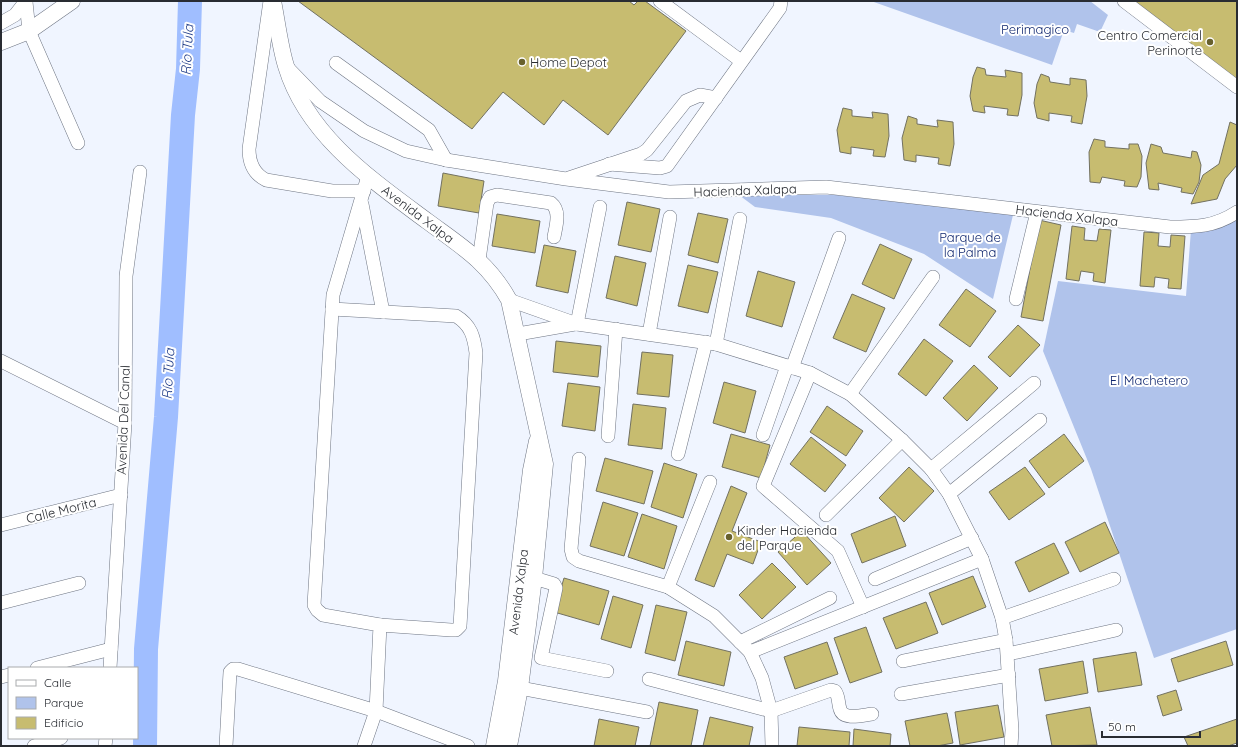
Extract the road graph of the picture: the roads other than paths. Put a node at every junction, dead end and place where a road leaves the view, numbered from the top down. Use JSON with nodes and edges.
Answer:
{"nodes":[{"id":1,"x":72,"y":1,"type":"edge"},
{"id":2,"x":271,"y":1,"type":"edge"},
{"id":3,"x":660,"y":1,"type":"edge"},
{"id":4,"x":781,"y":1,"type":"edge"},
{"id":5,"x":1124,"y":1,"type":"edge"},
{"id":6,"x":26,"y":2,"type":"edge"},
{"id":7,"x":1,"y":23,"type":"edge"},
{"id":8,"x":29,"y":31,"type":"junction"},
{"id":9,"x":1,"y":42,"type":"edge"},
{"id":10,"x":741,"y":61,"type":"junction"},
{"id":11,"x":336,"y":63,"type":"dead end"},
{"id":12,"x":286,"y":66,"type":"junction"},
{"id":13,"x":1237,"y":87,"type":"edge"},
{"id":14,"x":716,"y":98,"type":"junction"},
{"id":15,"x":78,"y":144,"type":"dead end"},
{"id":16,"x":446,"y":160,"type":"junction"},
{"id":17,"x":609,"y":164,"type":"junction"},
{"id":18,"x":140,"y":172,"type":"dead end"},
{"id":19,"x":566,"y":179,"type":"junction"},
{"id":20,"x":365,"y":190,"type":"junction"},
{"id":21,"x":600,"y":207,"type":"dead end"},
{"id":22,"x":1037,"y":212,"type":"junction"},
{"id":23,"x":1234,"y":214,"type":"edge"},
{"id":24,"x":670,"y":217,"type":"dead end"},
{"id":25,"x":740,"y":219,"type":"dead end"},
{"id":26,"x":554,"y":237,"type":"dead end"},
{"id":27,"x":839,"y":238,"type":"dead end"},
{"id":28,"x":479,"y":260,"type":"junction"},
{"id":29,"x":932,"y":277,"type":"dead end"},
{"id":30,"x":1016,"y":299,"type":"dead end"},
{"id":31,"x":509,"y":300,"type":"junction"},
{"id":32,"x":332,"y":309,"type":"junction"},
{"id":33,"x":383,"y":312,"type":"junction"},
{"id":34,"x":577,"y":324,"type":"junction"},
{"id":35,"x":616,"y":329,"type":"junction"},
{"id":36,"x":518,"y":334,"type":"junction"},
{"id":37,"x":649,"y":334,"type":"junction"},
{"id":38,"x":711,"y":343,"type":"junction"},
{"id":39,"x":1,"y":361,"type":"edge"},
{"id":40,"x":790,"y":367,"type":"junction"},
{"id":41,"x":810,"y":373,"type":"junction"},
{"id":42,"x":1034,"y":383,"type":"dead end"},
{"id":43,"x":850,"y":394,"type":"junction"},
{"id":44,"x":1040,"y":420,"type":"dead end"},
{"id":45,"x":125,"y":423,"type":"junction"},
{"id":46,"x":763,"y":435,"type":"dead end"},
{"id":47,"x":608,"y":436,"type":"dead end"},
{"id":48,"x":902,"y":440,"type":"junction"},
{"id":49,"x":678,"y":454,"type":"dead end"},
{"id":50,"x":579,"y":459,"type":"dead end"},
{"id":51,"x":931,"y":469,"type":"junction"},
{"id":52,"x":710,"y":482,"type":"dead end"},
{"id":53,"x":949,"y":494,"type":"junction"},
{"id":54,"x":121,"y":495,"type":"junction"},
{"id":55,"x":826,"y":515,"type":"dead end"},
{"id":56,"x":1,"y":525,"type":"edge"},
{"id":57,"x":972,"y":538,"type":"junction"},
{"id":58,"x":982,"y":559,"type":"junction"},
{"id":59,"x":527,"y":577,"type":"junction"},
{"id":60,"x":875,"y":579,"type":"dead end"},
{"id":61,"x":1114,"y":579,"type":"dead end"},
{"id":62,"x":79,"y":583,"type":"dead end"},
{"id":63,"x":668,"y":587,"type":"junction"},
{"id":64,"x":830,"y":598,"type":"dead end"},
{"id":65,"x":1,"y":603,"type":"edge"},
{"id":66,"x":863,"y":607,"type":"junction"},
{"id":67,"x":1002,"y":618,"type":"junction"},
{"id":68,"x":380,"y":625,"type":"junction"},
{"id":69,"x":1116,"y":630,"type":"dead end"},
{"id":70,"x":1006,"y":640,"type":"junction"},
{"id":71,"x":740,"y":642,"type":"junction"},
{"id":72,"x":111,"y":649,"type":"junction"},
{"id":73,"x":750,"y":652,"type":"junction"},
{"id":74,"x":1008,"y":654,"type":"junction"},
{"id":75,"x":903,"y":661,"type":"dead end"},
{"id":76,"x":41,"y":667,"type":"edge"},
{"id":77,"x":110,"y":667,"type":"edge"},
{"id":78,"x":607,"y":671,"type":"dead end"},
{"id":79,"x":1009,"y":675,"type":"junction"},
{"id":80,"x":649,"y":679,"type":"dead end"},
{"id":81,"x":513,"y":687,"type":"junction"},
{"id":82,"x":901,"y":694,"type":"dead end"},
{"id":83,"x":376,"y":711,"type":"junction"},
{"id":84,"x":647,"y":712,"type":"dead end"},
{"id":85,"x":770,"y":712,"type":"junction"},
{"id":86,"x":872,"y":714,"type":"dead end"},
{"id":87,"x":58,"y":739,"type":"edge"},
{"id":88,"x":34,"y":746,"type":"edge"},
{"id":89,"x":226,"y":746,"type":"edge"},
{"id":90,"x":364,"y":746,"type":"edge"},
{"id":91,"x":468,"y":746,"type":"edge"},
{"id":92,"x":499,"y":746,"type":"edge"},
{"id":93,"x":772,"y":746,"type":"edge"},
{"id":94,"x":1011,"y":746,"type":"edge"}],
"edges":[{"from":1,"to":8,"type":"main road"},
{"from":2,"to":12,"type":"main road","name":"Avenida Xalpa"},
{"from":2,"to":20,"type":"street"},
{"from":3,"to":10,"type":"street"},
{"from":4,"to":10,"type":"street"},
{"from":5,"to":13,"type":"street"},
{"from":6,"to":7,"type":"street"},
{"from":6,"to":8,"type":"street"},
{"from":8,"to":9,"type":"main road"},
{"from":8,"to":15,"type":"street"},
{"from":10,"to":14,"type":"street"},
{"from":11,"to":16,"type":"street"},
{"from":12,"to":16,"type":"street","name":"Hacienda Xalapa"},
{"from":12,"to":20,"type":"main road","name":"Avenida Xalpa"},
{"from":14,"to":17,"type":"street"},
{"from":14,"to":17,"type":"street"},
{"from":16,"to":19,"type":"street","name":"Hacienda Xalapa"},
{"from":17,"to":19,"type":"street"},
{"from":18,"to":45,"type":"street","name":"Avenida Del Canal"},
{"from":19,"to":22,"type":"street","name":"Hacienda Xalapa"},
{"from":20,"to":28,"type":"main road","name":"Avenida Xalpa"},
{"from":20,"to":32,"type":"street"},
{"from":20,"to":33,"type":"street"},
{"from":21,"to":34,"type":"street"},
{"from":22,"to":23,"type":"street","name":"Hacienda Xalapa"},
{"from":22,"to":30,"type":"street"},
{"from":24,"to":37,"type":"street"},
{"from":25,"to":38,"type":"street"},
{"from":26,"to":28,"type":"street"},
{"from":27,"to":40,"type":"street"},
{"from":28,"to":31,"type":"main road","name":"Avenida Xalpa"},
{"from":29,"to":43,"type":"street"},
{"from":31,"to":34,"type":"street"},
{"from":31,"to":36,"type":"main road","name":"Avenida Xalpa"},
{"from":32,"to":33,"type":"street"},
{"from":32,"to":68,"type":"street"},
{"from":33,"to":68,"type":"street"},
{"from":34,"to":35,"type":"street"},
{"from":34,"to":36,"type":"street"},
{"from":35,"to":37,"type":"street"},
{"from":35,"to":47,"type":"street"},
{"from":36,"to":59,"type":"main road","name":"Avenida Xalpa"},
{"from":37,"to":38,"type":"street"},
{"from":38,"to":40,"type":"street"},
{"from":38,"to":49,"type":"street"},
{"from":39,"to":45,"type":"street"},
{"from":40,"to":41,"type":"street"},
{"from":40,"to":46,"type":"street"},
{"from":41,"to":43,"type":"street"},
{"from":41,"to":66,"type":"street"},
{"from":42,"to":51,"type":"street"},
{"from":43,"to":48,"type":"street"},
{"from":44,"to":53,"type":"street"},
{"from":45,"to":54,"type":"street","name":"Avenida Del Canal"},
{"from":48,"to":51,"type":"street"},
{"from":48,"to":55,"type":"street"},
{"from":50,"to":63,"type":"street"},
{"from":51,"to":53,"type":"street"},
{"from":52,"to":63,"type":"street"},
{"from":53,"to":57,"type":"street"},
{"from":54,"to":56,"type":"street","name":"Calle Morita"},
{"from":54,"to":72,"type":"street","name":"Avenida Del Canal"},
{"from":57,"to":58,"type":"street"},
{"from":57,"to":60,"type":"street"},
{"from":58,"to":66,"type":"street"},
{"from":58,"to":67,"type":"street"},
{"from":59,"to":78,"type":"street"},
{"from":59,"to":81,"type":"main road","name":"Avenida Xalpa"},
{"from":61,"to":67,"type":"street"},
{"from":62,"to":65,"type":"street"},
{"from":63,"to":71,"type":"street"},
{"from":64,"to":71,"type":"street"},
{"from":66,"to":73,"type":"street"},
{"from":67,"to":70,"type":"street"},
{"from":68,"to":83,"type":"street"},
{"from":69,"to":74,"type":"street"},
{"from":70,"to":74,"type":"street"},
{"from":70,"to":75,"type":"street"},
{"from":71,"to":73,"type":"street"},
{"from":72,"to":76,"type":"street"},
{"from":72,"to":77,"type":"street","name":"Avenida Del Canal"},
{"from":73,"to":85,"type":"street"},
{"from":74,"to":79,"type":"street"},
{"from":79,"to":82,"type":"street"},
{"from":79,"to":94,"type":"street"},
{"from":80,"to":85,"type":"street"},
{"from":81,"to":84,"type":"street"},
{"from":81,"to":92,"type":"main road","name":"Avenida Xalpa"},
{"from":83,"to":89,"type":"street"},
{"from":83,"to":90,"type":"street"},
{"from":83,"to":91,"type":"street"},
{"from":85,"to":86,"type":"street"},
{"from":85,"to":93,"type":"street"},
{"from":87,"to":88,"type":"street"}]}
